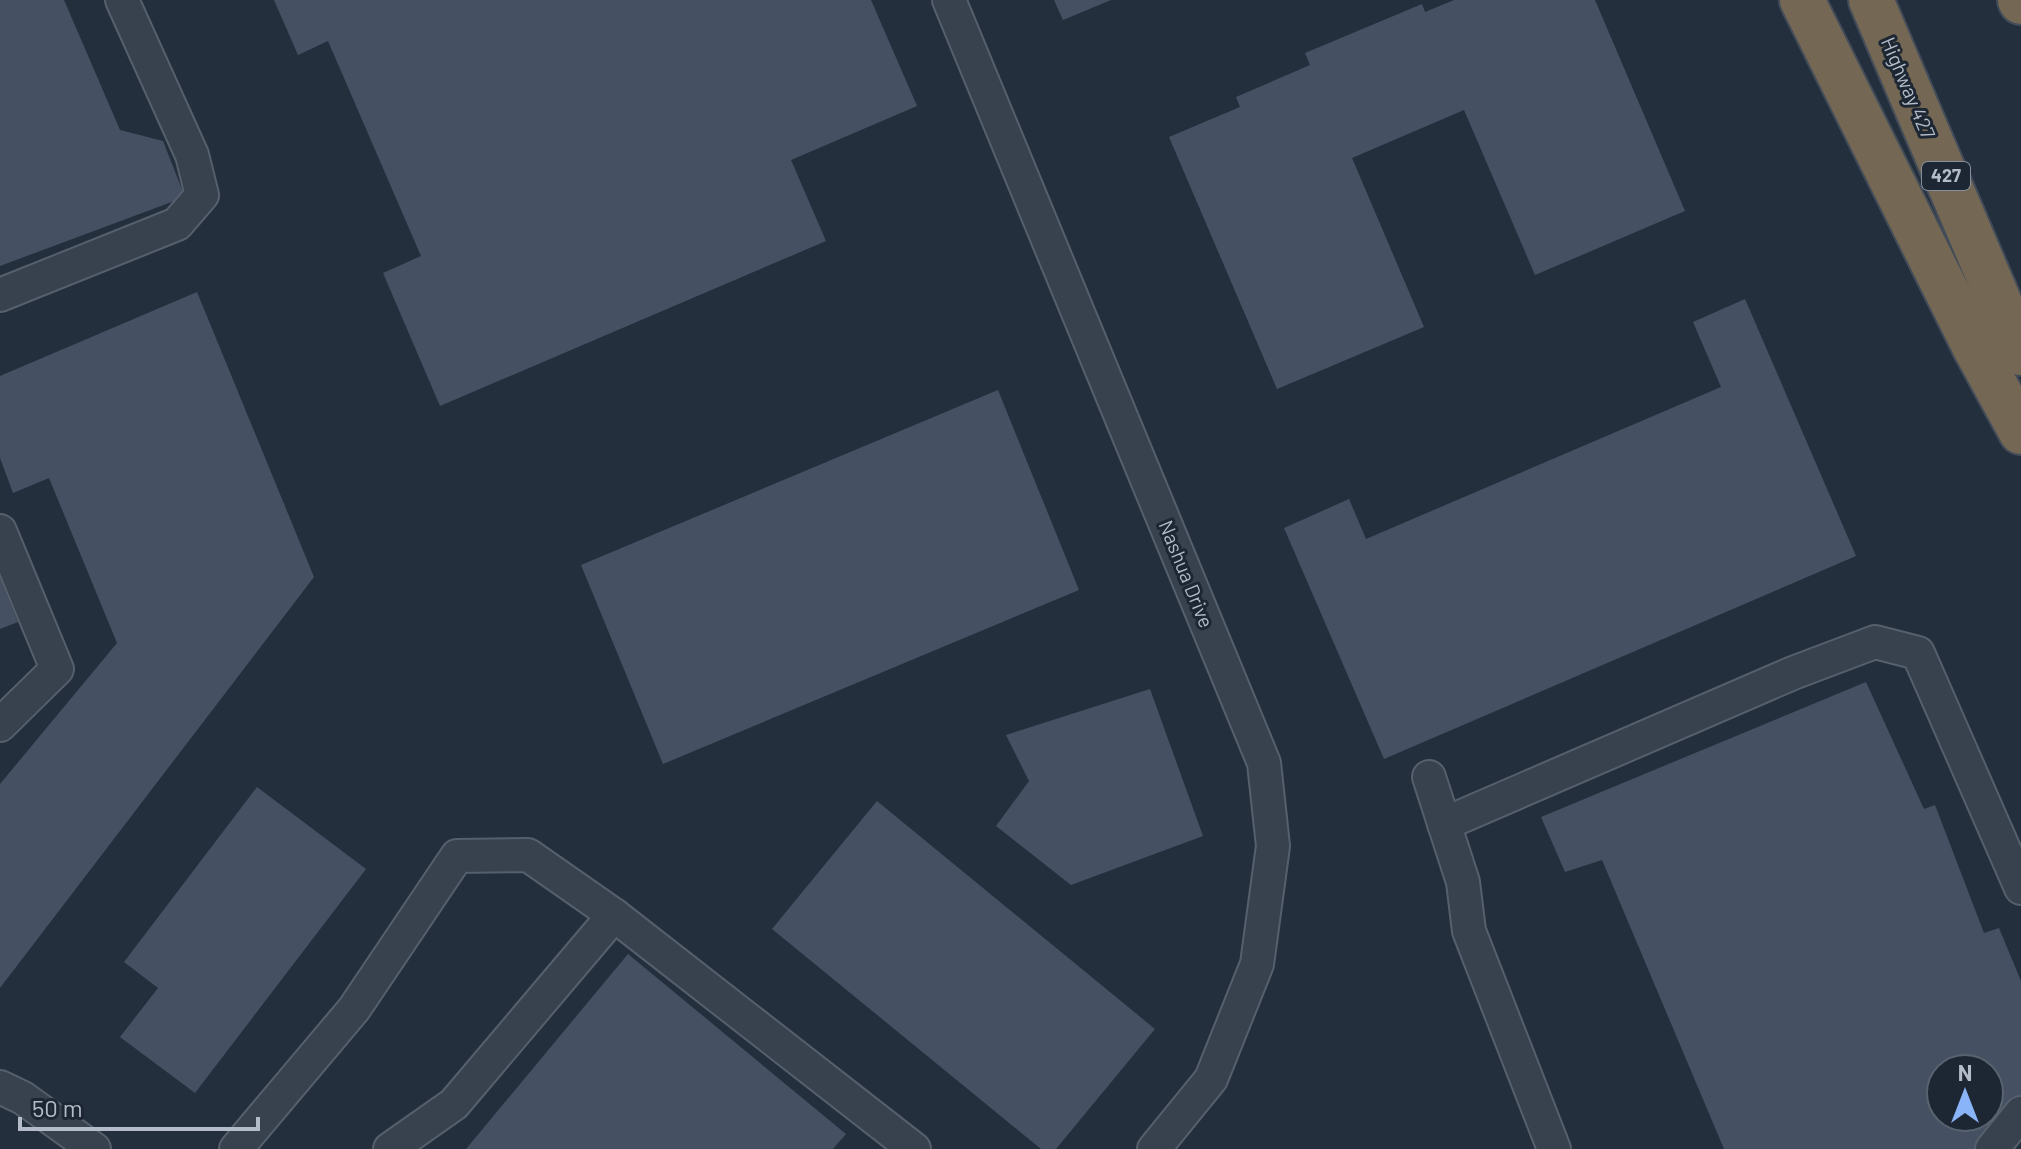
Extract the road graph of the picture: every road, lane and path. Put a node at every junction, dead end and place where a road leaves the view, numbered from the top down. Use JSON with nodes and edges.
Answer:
{"nodes":[{"id":1,"x":122,"y":0,"type":"edge"},
{"id":2,"x":949,"y":0,"type":"edge"},
{"id":3,"x":1802,"y":0,"type":"edge"},
{"id":4,"x":1871,"y":0,"type":"edge"},
{"id":5,"x":0,"y":295,"type":"edge"},
{"id":6,"x":2021,"y":353,"type":"edge"},
{"id":7,"x":2021,"y":432,"type":"edge"},
{"id":8,"x":0,"y":531,"type":"edge"},
{"id":9,"x":0,"y":725,"type":"edge"},
{"id":10,"x":1429,"y":777,"type":"dead end"},
{"id":11,"x":1444,"y":824,"type":"junction"},
{"id":12,"x":2021,"y":888,"type":"edge"},
{"id":13,"x":614,"y":915,"type":"junction"},
{"id":14,"x":0,"y":1087,"type":"edge"},
{"id":15,"x":2021,"y":1113,"type":"edge"},
{"id":16,"x":94,"y":1149,"type":"edge"},
{"id":17,"x":236,"y":1149,"type":"edge"},
{"id":18,"x":390,"y":1149,"type":"edge"},
{"id":19,"x":914,"y":1149,"type":"edge"},
{"id":20,"x":1154,"y":1149,"type":"edge"},
{"id":21,"x":1554,"y":1149,"type":"edge"},
{"id":22,"x":1992,"y":1149,"type":"edge"}],
"edges":[{"from":1,"to":5,"type":"street"},
{"from":2,"to":20,"type":"street","name":"Nashua Drive"},
{"from":3,"to":7,"type":"highway"},
{"from":4,"to":6,"type":"highway","name":"Highway 427","number":"427"},
{"from":8,"to":9,"type":"street"},
{"from":10,"to":11,"type":"street"},
{"from":11,"to":12,"type":"street"},
{"from":11,"to":21,"type":"street"},
{"from":13,"to":17,"type":"street"},
{"from":13,"to":18,"type":"street"},
{"from":13,"to":19,"type":"street"},
{"from":14,"to":16,"type":"street"},
{"from":15,"to":22,"type":"street"}]}
